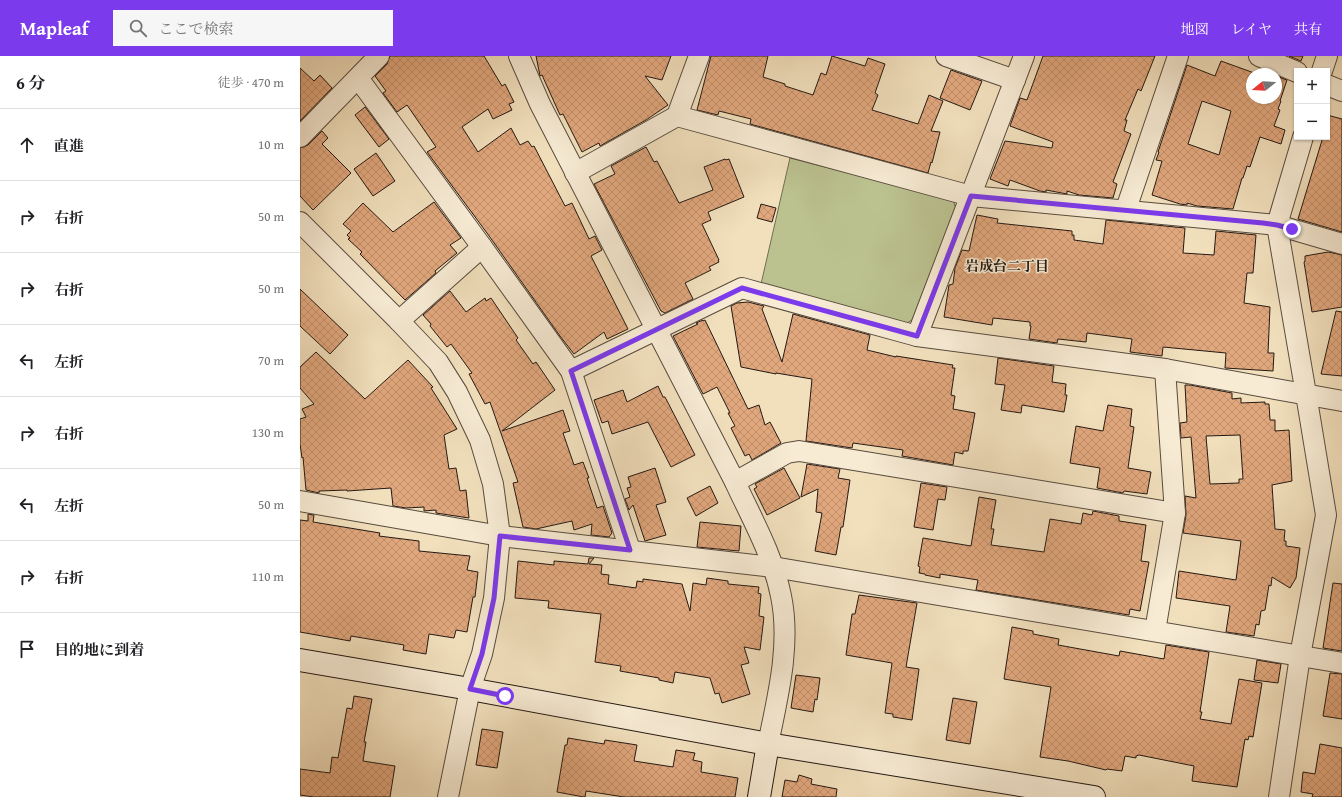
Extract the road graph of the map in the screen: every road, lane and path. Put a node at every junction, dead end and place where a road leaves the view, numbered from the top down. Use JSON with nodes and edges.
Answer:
{"nodes":[{"id":1,"x":379,"y":56,"type":"edge"},
{"id":2,"x":519,"y":56,"type":"edge"},
{"id":3,"x":699,"y":56,"type":"edge"},
{"id":4,"x":946,"y":56,"type":"edge"},
{"id":5,"x":1024,"y":56,"type":"edge"},
{"id":6,"x":1178,"y":56,"type":"edge"},
{"id":7,"x":1259,"y":56,"type":"edge"},
{"id":8,"x":1327,"y":56,"type":"edge"},
{"id":9,"x":1323,"y":68,"type":"edge"},
{"id":10,"x":1294,"y":71,"type":"edge"},
{"id":11,"x":358,"y":78,"type":"junction"},
{"id":12,"x":1014,"y":80,"type":"junction"},
{"id":13,"x":1330,"y":86,"type":"edge"},
{"id":14,"x":1342,"y":91,"type":"edge"},
{"id":15,"x":677,"y":116,"type":"junction"},
{"id":16,"x":300,"y":137,"type":"edge"},
{"id":17,"x":1302,"y":140,"type":"edge"},
{"id":18,"x":575,"y":173,"type":"junction"},
{"id":19,"x":971,"y":196,"type":"junction"},
{"id":20,"x":1126,"y":209,"type":"junction"},
{"id":21,"x":300,"y":222,"type":"edge"},
{"id":22,"x":1277,"y":225,"type":"junction"},
{"id":23,"x":1342,"y":244,"type":"edge"},
{"id":24,"x":482,"y":247,"type":"junction"},
{"id":25,"x":399,"y":321,"type":"junction"},
{"id":26,"x":656,"y":330,"type":"junction"},
{"id":27,"x":917,"y":336,"type":"junction"},
{"id":28,"x":1165,"y":369,"type":"junction"},
{"id":29,"x":571,"y":371,"type":"junction"},
{"id":30,"x":1306,"y":394,"type":"junction"},
{"id":31,"x":1342,"y":401,"type":"edge"},
{"id":32,"x":735,"y":482,"type":"junction"},
{"id":33,"x":300,"y":501,"type":"edge"},
{"id":34,"x":1175,"y":513,"type":"junction"},
{"id":35,"x":1334,"y":516,"type":"edge"},
{"id":36,"x":500,"y":536,"type":"junction"},
{"id":37,"x":630,"y":550,"type":"junction"},
{"id":38,"x":773,"y":567,"type":"junction"},
{"id":39,"x":1155,"y":631,"type":"junction"},
{"id":40,"x":1300,"y":656,"type":"junction"},
{"id":41,"x":300,"y":660,"type":"edge"},
{"id":42,"x":1342,"y":663,"type":"edge"},
{"id":43,"x":470,"y":689,"type":"junction"},
{"id":44,"x":768,"y":744,"type":"junction"},
{"id":45,"x":448,"y":797,"type":"edge"},
{"id":46,"x":759,"y":797,"type":"edge"},
{"id":47,"x":1094,"y":797,"type":"edge"},
{"id":48,"x":1278,"y":797,"type":"edge"}],
"edges":[{"from":1,"to":11,"type":"street"},
{"from":2,"to":18,"type":"street"},
{"from":3,"to":15,"type":"street"},
{"from":4,"to":12,"type":"street"},
{"from":5,"to":12,"type":"street"},
{"from":6,"to":20,"type":"street"},
{"from":7,"to":10,"type":"street"},
{"from":8,"to":9,"type":"street"},
{"from":11,"to":16,"type":"street"},
{"from":11,"to":24,"type":"street"},
{"from":12,"to":19,"type":"street"},
{"from":13,"to":14,"type":"street"},
{"from":15,"to":18,"type":"street"},
{"from":15,"to":19,"type":"street"},
{"from":17,"to":22,"type":"street"},
{"from":18,"to":26,"type":"street"},
{"from":19,"to":20,"type":"street"},
{"from":19,"to":27,"type":"street"},
{"from":20,"to":22,"type":"street"},
{"from":21,"to":25,"type":"street"},
{"from":22,"to":23,"type":"street"},
{"from":22,"to":30,"type":"street"},
{"from":24,"to":25,"type":"street"},
{"from":24,"to":29,"type":"street"},
{"from":25,"to":36,"type":"street"},
{"from":26,"to":27,"type":"street"},
{"from":26,"to":29,"type":"street"},
{"from":26,"to":32,"type":"street"},
{"from":27,"to":28,"type":"street"},
{"from":28,"to":30,"type":"street"},
{"from":28,"to":34,"type":"street"},
{"from":29,"to":37,"type":"street"},
{"from":30,"to":31,"type":"street"},
{"from":30,"to":35,"type":"street"},
{"from":32,"to":34,"type":"street"},
{"from":32,"to":38,"type":"street"},
{"from":33,"to":36,"type":"street"},
{"from":34,"to":39,"type":"street"},
{"from":35,"to":40,"type":"street"},
{"from":36,"to":37,"type":"street"},
{"from":36,"to":43,"type":"street"},
{"from":37,"to":38,"type":"street"},
{"from":38,"to":39,"type":"street"},
{"from":38,"to":44,"type":"street"},
{"from":39,"to":40,"type":"street"},
{"from":40,"to":42,"type":"street"},
{"from":40,"to":48,"type":"street"},
{"from":41,"to":43,"type":"street"},
{"from":43,"to":44,"type":"street"},
{"from":43,"to":45,"type":"street"},
{"from":44,"to":46,"type":"street"},
{"from":44,"to":47,"type":"street"}]}
